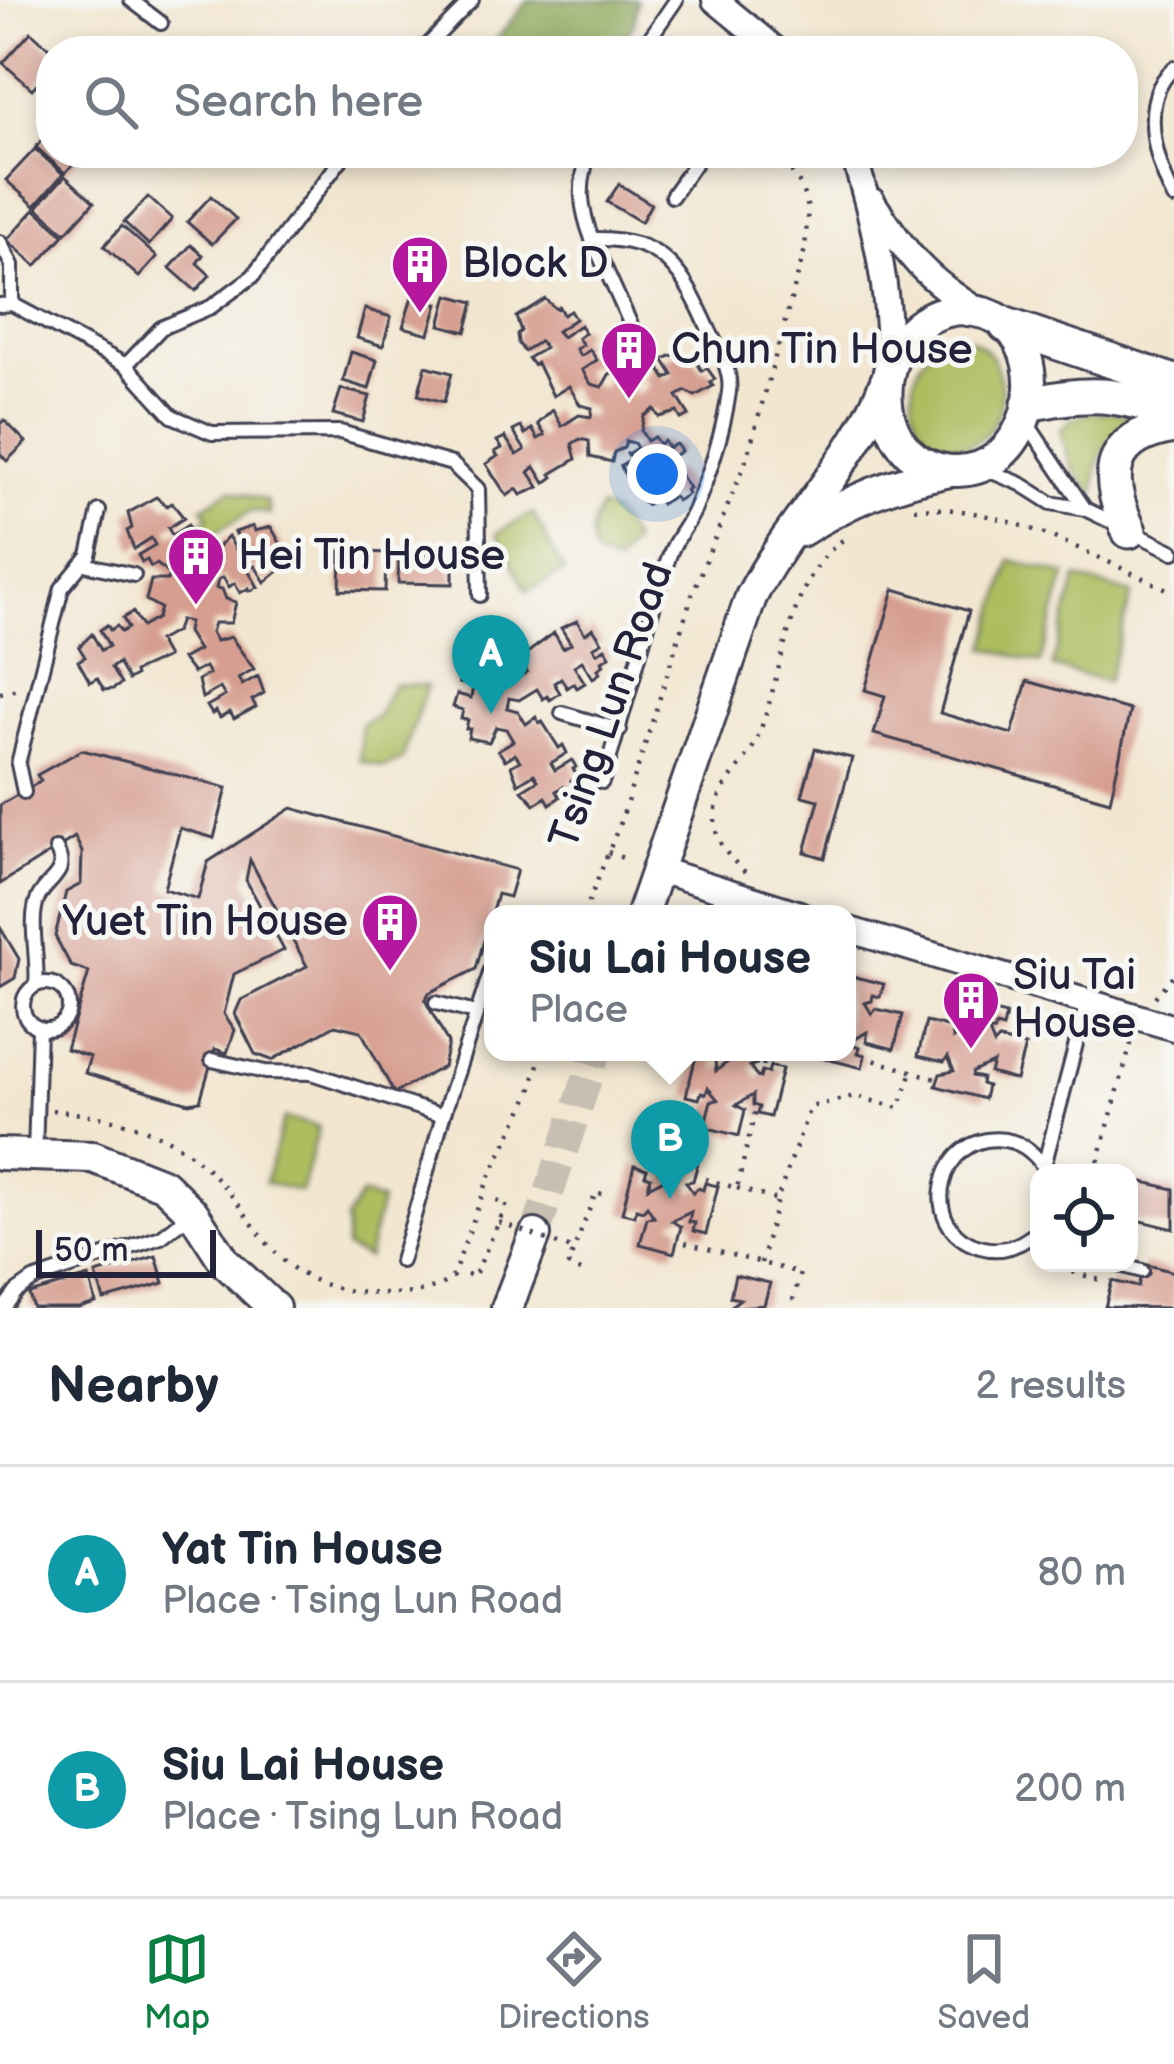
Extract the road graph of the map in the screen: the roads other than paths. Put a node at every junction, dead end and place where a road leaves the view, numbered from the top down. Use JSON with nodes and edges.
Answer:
{"nodes":[{"id":1,"x":131,"y":0,"type":"edge"},
{"id":2,"x":472,"y":0,"type":"edge"},
{"id":3,"x":676,"y":0,"type":"edge"},
{"id":4,"x":715,"y":0,"type":"edge"},
{"id":5,"x":161,"y":23,"type":"dead end"},
{"id":6,"x":437,"y":36,"type":"edge"},
{"id":7,"x":651,"y":36,"type":"edge"},
{"id":8,"x":759,"y":36,"type":"edge"},
{"id":9,"x":1174,"y":68,"type":"edge"},
{"id":10,"x":335,"y":168,"type":"edge"},
{"id":11,"x":584,"y":168,"type":"edge"},
{"id":12,"x":691,"y":168,"type":"edge"},
{"id":13,"x":858,"y":168,"type":"edge"},
{"id":14,"x":864,"y":189,"type":"junction"},
{"id":15,"x":672,"y":196,"type":"dead end"},
{"id":16,"x":1174,"y":198,"type":"edge"},
{"id":17,"x":592,"y":239,"type":"junction"},
{"id":18,"x":0,"y":242,"type":"edge"},
{"id":19,"x":6,"y":304,"type":"edge"},
{"id":20,"x":993,"y":319,"type":"junction"},
{"id":21,"x":636,"y":337,"type":"dead end"},
{"id":22,"x":126,"y":365,"type":"junction"},
{"id":23,"x":887,"y":375,"type":"junction"},
{"id":24,"x":1174,"y":382,"type":"edge"},
{"id":25,"x":1027,"y":412,"type":"junction"},
{"id":26,"x":1174,"y":412,"type":"edge"},
{"id":27,"x":1174,"y":426,"type":"edge"},
{"id":28,"x":965,"y":469,"type":"junction"},
{"id":29,"x":1085,"y":509,"type":"junction"},
{"id":30,"x":99,"y":511,"type":"dead end"},
{"id":31,"x":1129,"y":531,"type":"junction"},
{"id":32,"x":787,"y":539,"type":"junction"},
{"id":33,"x":1174,"y":552,"type":"edge"},
{"id":34,"x":84,"y":564,"type":"junction"},
{"id":35,"x":134,"y":575,"type":"dead end"},
{"id":36,"x":480,"y":595,"type":"dead end"},
{"id":37,"x":562,"y":712,"type":"dead end"},
{"id":38,"x":620,"y":730,"type":"junction"},
{"id":39,"x":602,"y":782,"type":"dead end"},
{"id":40,"x":24,"y":792,"type":"dead end"},
{"id":41,"x":56,"y":849,"type":"dead end"},
{"id":42,"x":659,"y":869,"type":"junction"},
{"id":43,"x":645,"y":905,"type":"edge"},
{"id":44,"x":772,"y":905,"type":"edge"},
{"id":45,"x":856,"y":932,"type":"edge"},
{"id":46,"x":37,"y":985,"type":"junction"},
{"id":47,"x":484,"y":990,"type":"edge"},
{"id":48,"x":1087,"y":1002,"type":"junction"},
{"id":49,"x":436,"y":1004,"type":"dead end"},
{"id":50,"x":476,"y":1013,"type":"junction"},
{"id":51,"x":39,"y":1028,"type":"junction"},
{"id":52,"x":1174,"y":1028,"type":"edge"},
{"id":53,"x":212,"y":1060,"type":"dead end"},
{"id":54,"x":443,"y":1116,"type":"junction"},
{"id":55,"x":0,"y":1154,"type":"edge"},
{"id":56,"x":35,"y":1157,"type":"junction"},
{"id":57,"x":1041,"y":1164,"type":"edge"},
{"id":58,"x":1046,"y":1164,"type":"edge"},
{"id":59,"x":193,"y":1213,"type":"junction"},
{"id":60,"x":535,"y":1235,"type":"tunnel mouth"},
{"id":61,"x":1030,"y":1240,"type":"edge"},
{"id":62,"x":401,"y":1261,"type":"dead end"},
{"id":63,"x":1138,"y":1270,"type":"edge"},
{"id":64,"x":1142,"y":1271,"type":"dead end"},
{"id":65,"x":274,"y":1304,"type":"edge"},
{"id":66,"x":4,"y":1308,"type":"edge"},
{"id":67,"x":507,"y":1308,"type":"edge"}],
"edges":[{"from":1,"to":5,"type":"lane"},
{"from":2,"to":6,"type":"lane"},
{"from":3,"to":7,"type":"lane"},
{"from":4,"to":8,"type":"street"},
{"from":9,"to":16,"type":"lane"},
{"from":10,"to":22,"type":"lane"},
{"from":11,"to":17,"type":"lane"},
{"from":12,"to":15,"type":"lane"},
{"from":13,"to":14,"type":"street"},
{"from":14,"to":20,"type":"street"},
{"from":14,"to":23,"type":"street"},
{"from":17,"to":21,"type":"lane"},
{"from":17,"to":38,"type":"lane"},
{"from":18,"to":19,"type":"lane"},
{"from":19,"to":22,"type":"lane"},
{"from":20,"to":23,"type":"street"},
{"from":20,"to":24,"type":"main road"},
{"from":20,"to":25,"type":"street"},
{"from":22,"to":36,"type":"lane"},
{"from":23,"to":28,"type":"street"},
{"from":23,"to":32,"type":"street"},
{"from":25,"to":26,"type":"main road"},
{"from":25,"to":28,"type":"street"},
{"from":25,"to":29,"type":"lane"},
{"from":27,"to":31,"type":"main road"},
{"from":28,"to":29,"type":"lane"},
{"from":28,"to":32,"type":"street"},
{"from":29,"to":31,"type":"lane"},
{"from":30,"to":34,"type":"lane"},
{"from":31,"to":33,"type":"lane"},
{"from":32,"to":42,"type":"street"},
{"from":34,"to":35,"type":"lane"},
{"from":34,"to":40,"type":"lane"},
{"from":37,"to":38,"type":"lane"},
{"from":38,"to":39,"type":"lane"},
{"from":41,"to":46,"type":"lane"},
{"from":42,"to":43,"type":"street"},
{"from":42,"to":44,"type":"street"},
{"from":45,"to":48,"type":"street"},
{"from":46,"to":51,"type":"lane"},
{"from":46,"to":51,"type":"lane"},
{"from":47,"to":50,"type":"lane"},
{"from":48,"to":52,"type":"street"},
{"from":48,"to":58,"type":"lane"},
{"from":49,"to":50,"type":"lane"},
{"from":50,"to":54,"type":"lane"},
{"from":51,"to":56,"type":"lane"},
{"from":53,"to":54,"type":"lane"},
{"from":54,"to":62,"type":"lane"},
{"from":55,"to":56,"type":"street"},
{"from":56,"to":59,"type":"street"},
{"from":57,"to":61,"type":"lane"},
{"from":59,"to":65,"type":"street"},
{"from":59,"to":66,"type":"lane"},
{"from":60,"to":67,"type":"street"},
{"from":63,"to":64,"type":"lane"}]}
